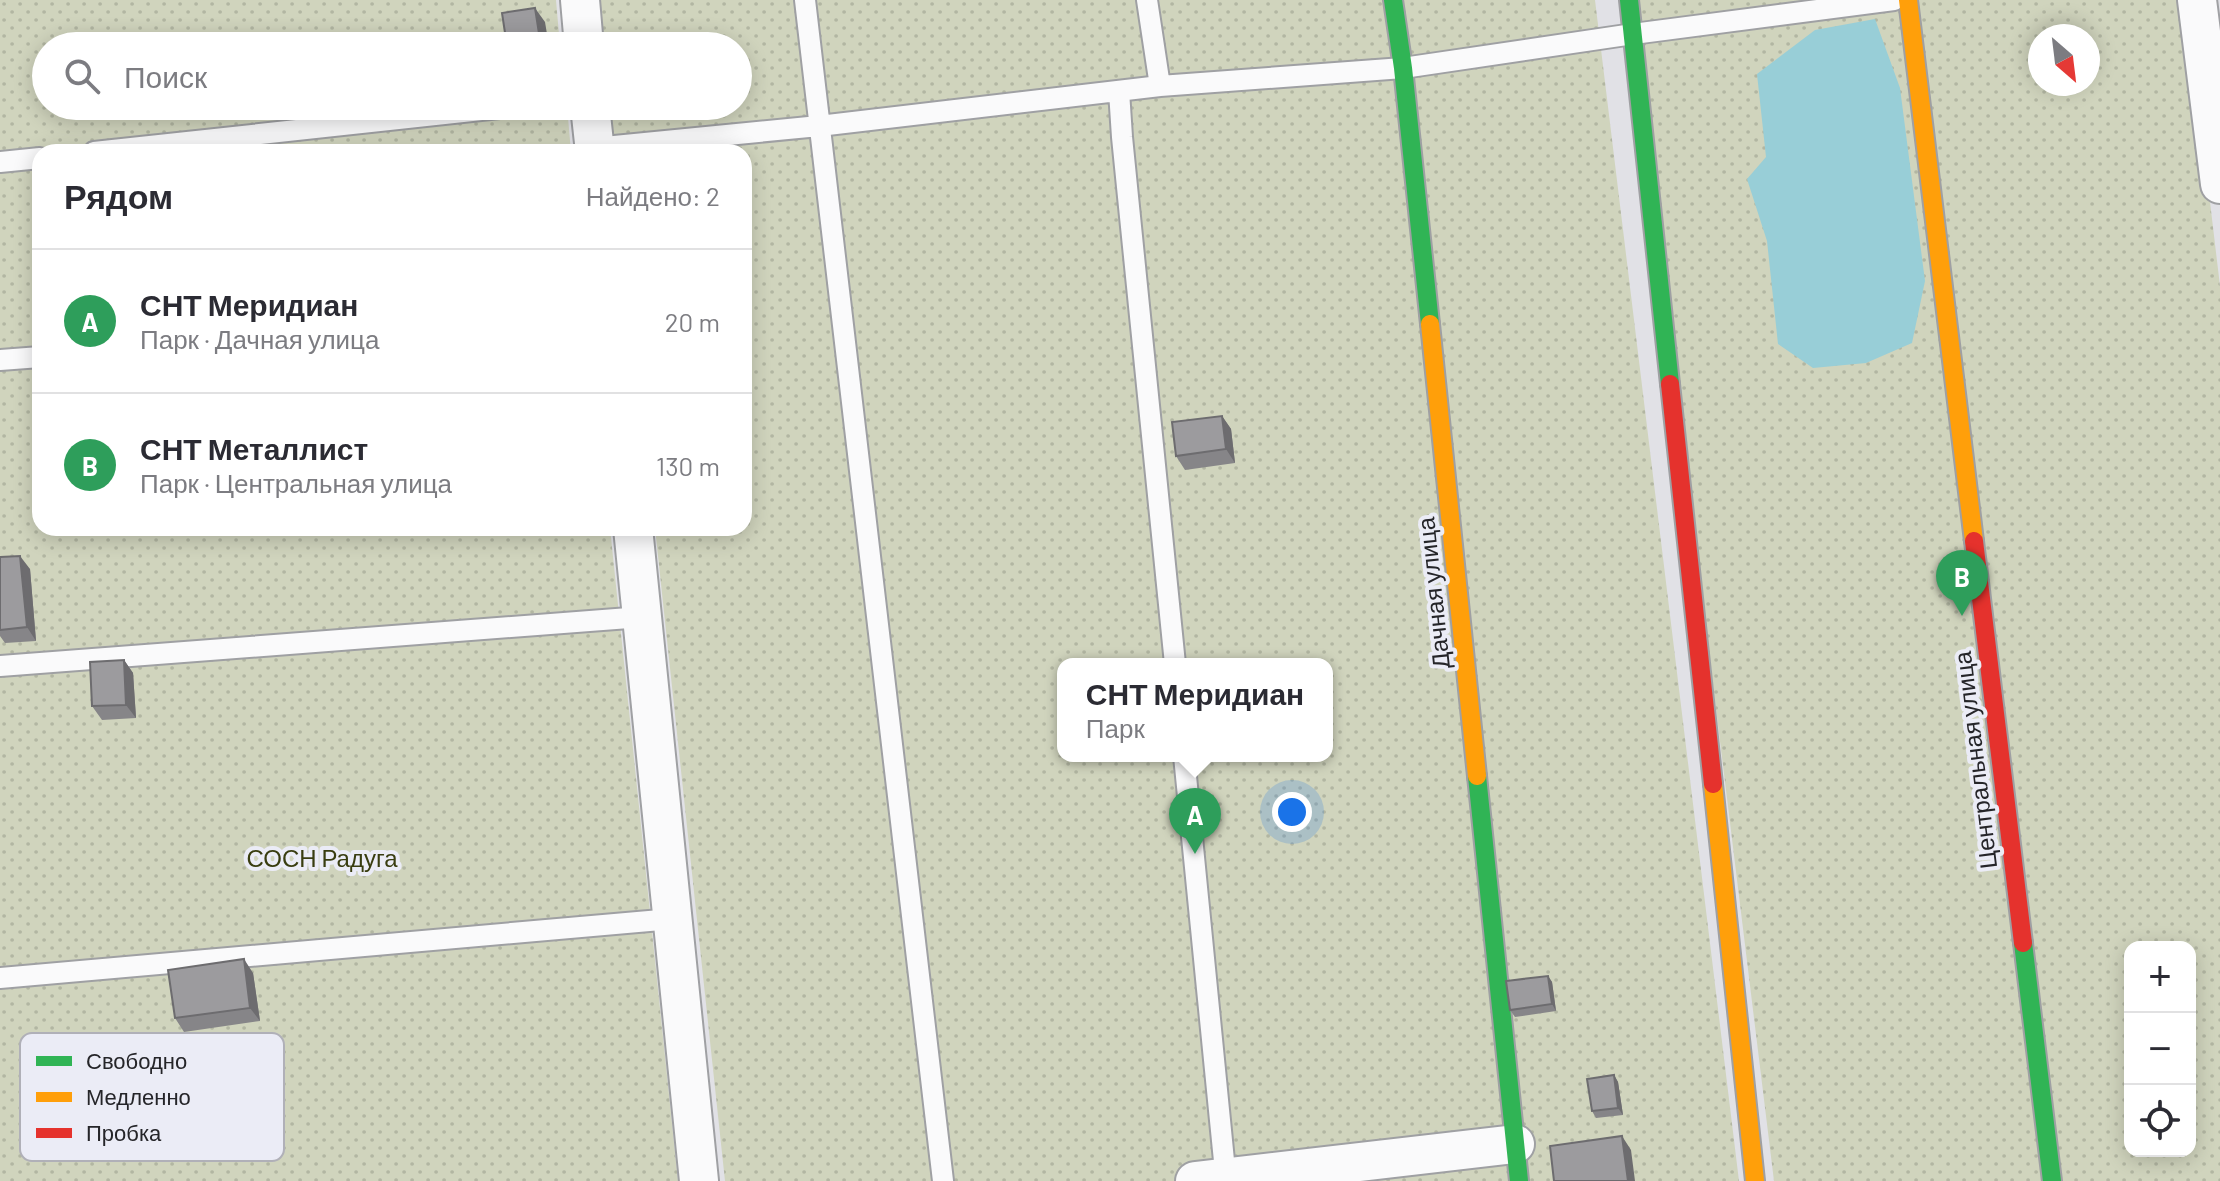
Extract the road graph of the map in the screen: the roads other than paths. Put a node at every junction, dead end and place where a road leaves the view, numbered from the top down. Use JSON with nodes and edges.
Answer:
{"nodes":[{"id":1,"x":580,"y":0,"type":"edge"},
{"id":2,"x":805,"y":0,"type":"edge"},
{"id":3,"x":1147,"y":0,"type":"edge"},
{"id":4,"x":1393,"y":0,"type":"edge"},
{"id":5,"x":1629,"y":0,"type":"edge"},
{"id":6,"x":1894,"y":0,"type":"edge"},
{"id":7,"x":1908,"y":0,"type":"edge"},
{"id":8,"x":2197,"y":0,"type":"edge"},
{"id":9,"x":583,"y":32,"type":"edge"},
{"id":10,"x":1633,"y":34,"type":"junction"},
{"id":11,"x":1403,"y":68,"type":"junction"},
{"id":12,"x":1160,"y":86,"type":"junction"},
{"id":13,"x":1119,"y":91,"type":"junction"},
{"id":14,"x":390,"y":120,"type":"edge"},
{"id":15,"x":592,"y":120,"type":"edge"},
{"id":16,"x":819,"y":126,"type":"junction"},
{"id":17,"x":168,"y":144,"type":"edge"},
{"id":18,"x":594,"y":144,"type":"edge"},
{"id":19,"x":651,"y":144,"type":"edge"},
{"id":20,"x":32,"y":159,"type":"edge"},
{"id":21,"x":0,"y":162,"type":"edge"},
{"id":22,"x":2220,"y":184,"type":"edge"},
{"id":23,"x":32,"y":358,"type":"edge"},
{"id":24,"x":0,"y":360,"type":"edge"},
{"id":25,"x":634,"y":536,"type":"edge"},
{"id":26,"x":642,"y":617,"type":"junction"},
{"id":27,"x":1174,"y":658,"type":"edge"},
{"id":28,"x":0,"y":666,"type":"edge"},
{"id":29,"x":1184,"y":762,"type":"edge"},
{"id":30,"x":672,"y":919,"type":"junction"},
{"id":31,"x":0,"y":978,"type":"edge"},
{"id":32,"x":1515,"y":1144,"type":"junction"},
{"id":33,"x":1216,"y":1180,"type":"edge"},
{"id":34,"x":699,"y":1181,"type":"edge"},
{"id":35,"x":943,"y":1181,"type":"edge"},
{"id":36,"x":1519,"y":1181,"type":"edge"},
{"id":37,"x":1755,"y":1181,"type":"edge"},
{"id":38,"x":2052,"y":1181,"type":"edge"}],
"edges":[{"from":1,"to":9,"type":"street"},
{"from":2,"to":16,"type":"lane"},
{"from":3,"to":12,"type":"lane"},
{"from":4,"to":11,"type":"street","name":"Дачная улица"},
{"from":5,"to":10,"type":"street"},
{"from":6,"to":10,"type":"lane"},
{"from":7,"to":38,"type":"street","name":"Центральная улица"},
{"from":8,"to":22,"type":"street"},
{"from":10,"to":11,"type":"lane"},
{"from":10,"to":37,"type":"street"},
{"from":11,"to":12,"type":"lane"},
{"from":11,"to":32,"type":"street","name":"Дачная улица"},
{"from":12,"to":13,"type":"lane"},
{"from":13,"to":16,"type":"lane"},
{"from":13,"to":27,"type":"lane"},
{"from":14,"to":17,"type":"lane"},
{"from":15,"to":18,"type":"street"},
{"from":16,"to":19,"type":"lane"},
{"from":16,"to":35,"type":"lane"},
{"from":20,"to":21,"type":"lane"},
{"from":23,"to":24,"type":"lane"},
{"from":25,"to":26,"type":"street"},
{"from":26,"to":28,"type":"lane"},
{"from":26,"to":30,"type":"street"},
{"from":29,"to":33,"type":"lane"},
{"from":30,"to":31,"type":"lane"},
{"from":30,"to":34,"type":"street"},
{"from":32,"to":33,"type":"street"},
{"from":32,"to":36,"type":"street","name":"Дачная улица"}]}
